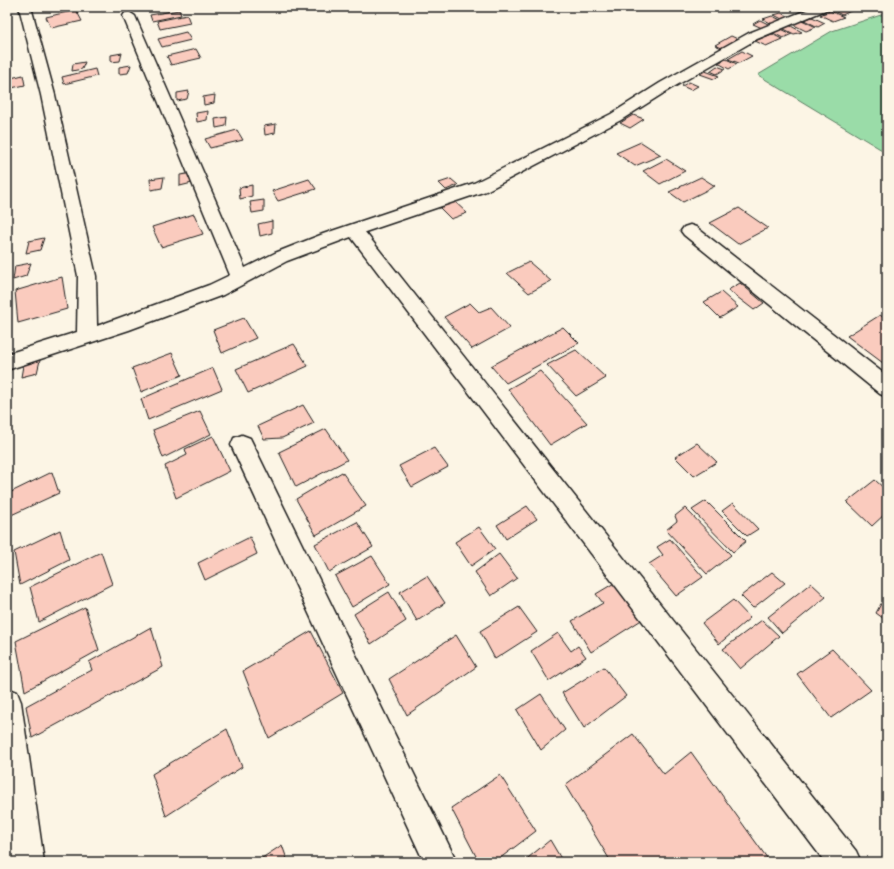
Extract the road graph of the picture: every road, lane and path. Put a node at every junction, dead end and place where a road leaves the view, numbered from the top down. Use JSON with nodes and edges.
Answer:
{"nodes":[{"id":1,"x":25,"y":7,"type":"edge"},
{"id":2,"x":824,"y":7,"type":"edge"},
{"id":3,"x":129,"y":16,"type":"dead end"},
{"id":4,"x":354,"y":229,"type":"junction"},
{"id":5,"x":690,"y":231,"type":"dead end"},
{"id":6,"x":240,"y":278,"type":"junction"},
{"id":7,"x":87,"y":336,"type":"junction"},
{"id":8,"x":7,"y":362,"type":"edge"},
{"id":9,"x":887,"y":388,"type":"edge"},
{"id":10,"x":242,"y":445,"type":"dead end"},
{"id":11,"x":7,"y":702,"type":"edge"},
{"id":12,"x":28,"y":862,"type":"edge"},
{"id":13,"x":441,"y":862,"type":"edge"},
{"id":14,"x":845,"y":862,"type":"edge"}],
"edges":[{"from":1,"to":7,"type":"street"},
{"from":2,"to":4,"type":"street"},
{"from":3,"to":6,"type":"street"},
{"from":4,"to":6,"type":"street"},
{"from":4,"to":14,"type":"street"},
{"from":5,"to":9,"type":"street"},
{"from":6,"to":7,"type":"street"},
{"from":7,"to":8,"type":"street"},
{"from":10,"to":13,"type":"street"},
{"from":11,"to":12,"type":"street"}]}
